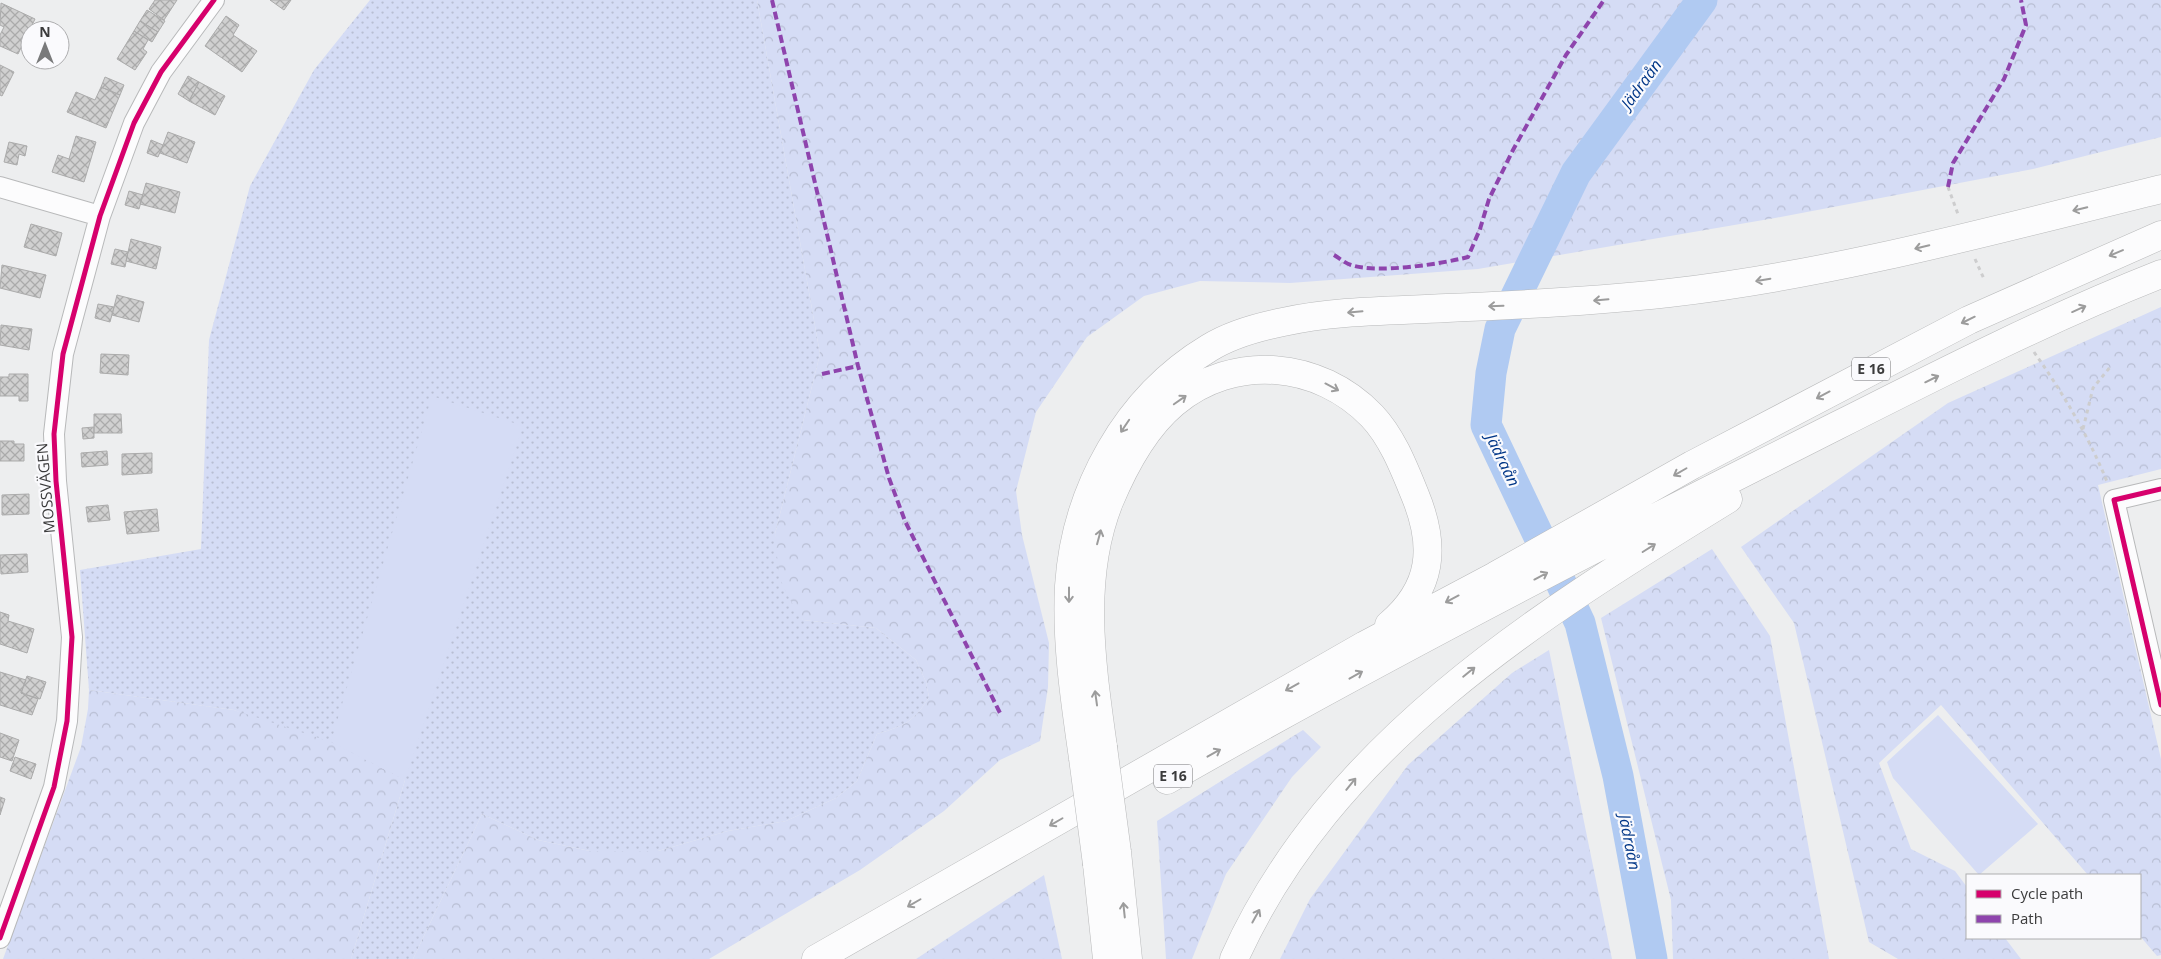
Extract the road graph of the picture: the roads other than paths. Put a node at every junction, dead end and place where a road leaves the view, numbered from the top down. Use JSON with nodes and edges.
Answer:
{"nodes":[{"id":1,"x":214,"y":0,"type":"edge"},
{"id":2,"x":0,"y":187,"type":"edge"},
{"id":3,"x":2161,"y":189,"type":"edge"},
{"id":4,"x":100,"y":216,"type":"junction"},
{"id":5,"x":2161,"y":235,"type":"edge"},
{"id":6,"x":2161,"y":274,"type":"edge"},
{"id":7,"x":1888,"y":400,"type":"junction"},
{"id":8,"x":2161,"y":488,"type":"edge"},
{"id":9,"x":1597,"y":533,"type":"junction"},
{"id":10,"x":1497,"y":588,"type":"junction"},
{"id":11,"x":1365,"y":646,"type":"junction"},
{"id":12,"x":2161,"y":705,"type":"edge"},
{"id":13,"x":1093,"y":752,"type":"junction"},
{"id":14,"x":1107,"y":858,"type":"junction"},
{"id":15,"x":0,"y":938,"type":"edge"},
{"id":16,"x":816,"y":959,"type":"edge"},
{"id":17,"x":852,"y":959,"type":"edge"},
{"id":18,"x":1107,"y":959,"type":"edge"},
{"id":19,"x":1128,"y":959,"type":"edge"},
{"id":20,"x":1234,"y":959,"type":"edge"}],
"edges":[{"from":1,"to":4,"type":"street","name":"MOSSVÄGEN"},
{"from":2,"to":4,"type":"street"},
{"from":3,"to":13,"type":"highway","one_way":true},
{"from":4,"to":15,"type":"street","name":"MOSSVÄGEN"},
{"from":5,"to":9,"type":"highway","number":"E 16","one_way":true},
{"from":7,"to":6,"type":"highway","number":"E 16","one_way":true},
{"from":7,"to":9,"type":"highway","number":"E 16"},
{"from":20,"to":7,"type":"highway","one_way":true},
{"from":8,"to":12,"type":"street"},
{"from":9,"to":10,"type":"highway","number":"E 16"},
{"from":10,"to":11,"type":"highway","number":"E 16","one_way":true},
{"from":17,"to":10,"type":"highway","number":"E 16","one_way":true},
{"from":13,"to":11,"type":"highway","one_way":true},
{"from":11,"to":16,"type":"highway","number":"E 16","one_way":true},
{"from":13,"to":14,"type":"highway","bridge":true},
{"from":14,"to":18,"type":"highway"},
{"from":19,"to":14,"type":"highway","one_way":true}]}
